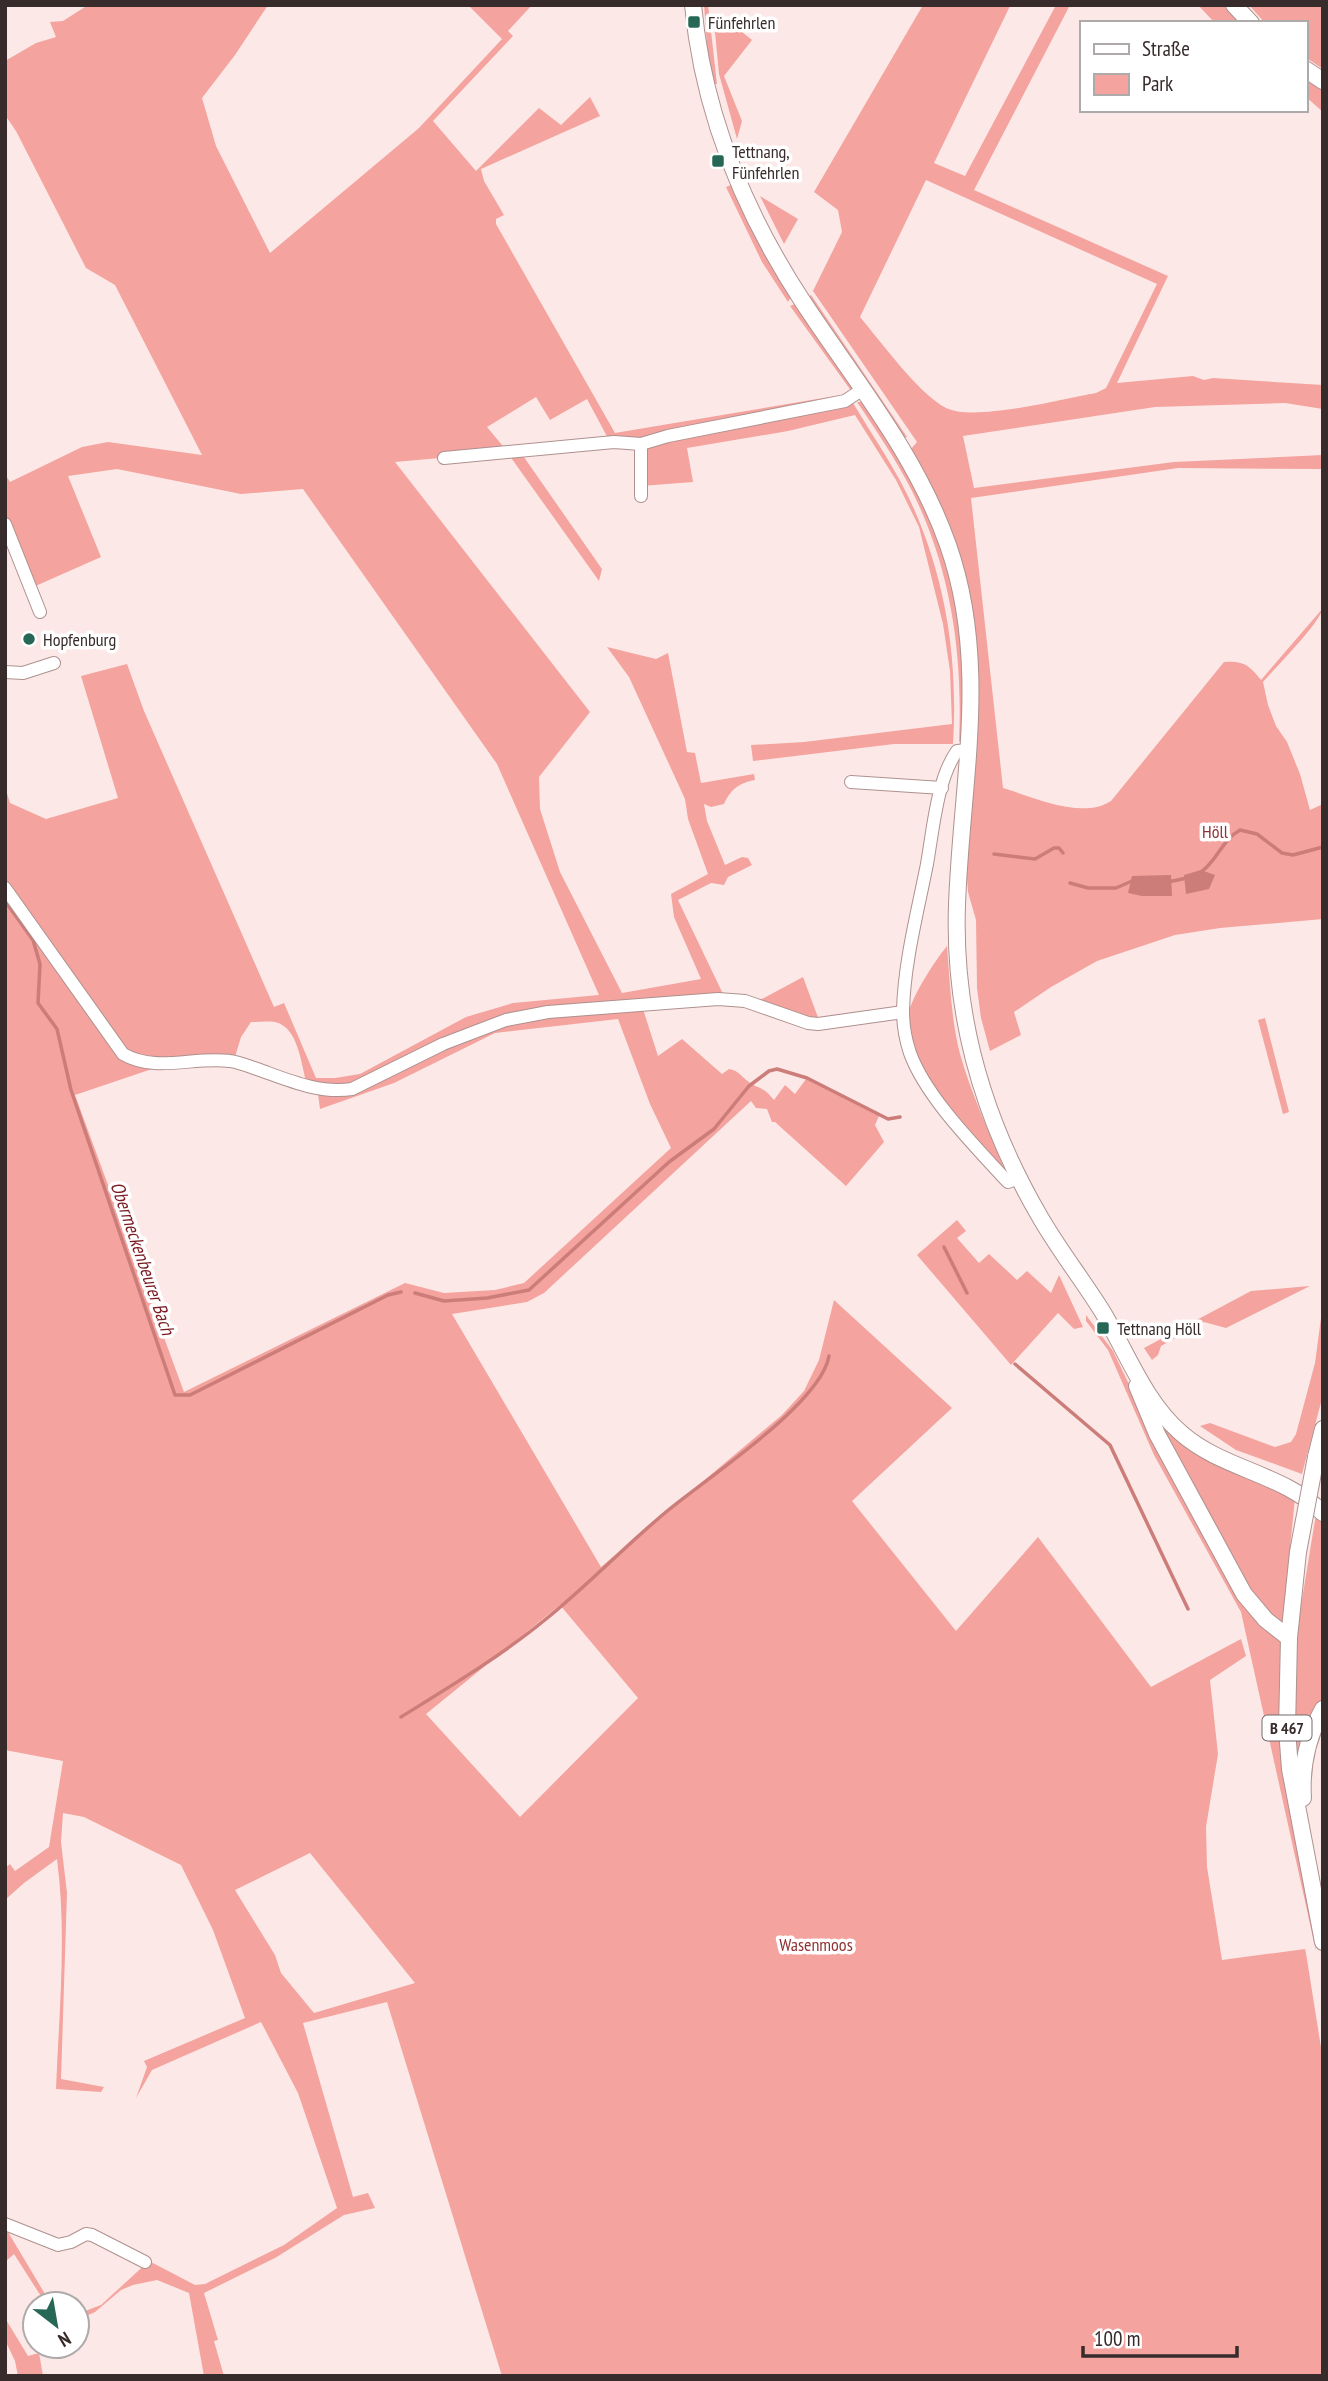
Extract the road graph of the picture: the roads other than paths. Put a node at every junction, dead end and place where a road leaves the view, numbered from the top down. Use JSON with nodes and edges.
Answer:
{"nodes":[{"id":1,"x":693,"y":5,"type":"edge"},
{"id":2,"x":1234,"y":5,"type":"edge"},
{"id":3,"x":1249,"y":21,"type":"edge"},
{"id":4,"x":1307,"y":70,"type":"edge"},
{"id":5,"x":1323,"y":81,"type":"edge"},
{"id":6,"x":863,"y":389,"type":"junction"},
{"id":7,"x":641,"y":444,"type":"junction"},
{"id":8,"x":444,"y":458,"type":"dead end"},
{"id":9,"x":641,"y":496,"type":"dead end"},
{"id":10,"x":5,"y":524,"type":"edge"},
{"id":11,"x":40,"y":612,"type":"dead end"},
{"id":12,"x":54,"y":663,"type":"dead end"},
{"id":13,"x":5,"y":672,"type":"edge"},
{"id":14,"x":969,"y":751,"type":"junction"},
{"id":15,"x":851,"y":782,"type":"dead end"},
{"id":16,"x":942,"y":788,"type":"junction"},
{"id":17,"x":5,"y":888,"type":"edge"},
{"id":18,"x":903,"y":1012,"type":"junction"},
{"id":19,"x":1019,"y":1178,"type":"junction"},
{"id":20,"x":1136,"y":1376,"type":"junction"},
{"id":21,"x":1323,"y":1429,"type":"edge"},
{"id":22,"x":1323,"y":1513,"type":"edge"},
{"id":23,"x":1289,"y":1638,"type":"junction"},
{"id":24,"x":1323,"y":1709,"type":"edge"},
{"id":25,"x":1299,"y":1817,"type":"junction"},
{"id":26,"x":1323,"y":1942,"type":"edge"},
{"id":27,"x":5,"y":2224,"type":"edge"},
{"id":28,"x":145,"y":2262,"type":"dead end"}],
"edges":[{"from":1,"to":6,"type":"main road"},
{"from":2,"to":3,"type":"main road"},
{"from":4,"to":5,"type":"main road"},
{"from":6,"to":7,"type":"street"},
{"from":6,"to":14,"type":"main road"},
{"from":7,"to":8,"type":"street"},
{"from":7,"to":9,"type":"street"},
{"from":10,"to":11,"type":"street"},
{"from":12,"to":13,"type":"street"},
{"from":14,"to":16,"type":"street"},
{"from":14,"to":19,"type":"main road"},
{"from":15,"to":16,"type":"street"},
{"from":16,"to":18,"type":"street"},
{"from":17,"to":18,"type":"street"},
{"from":18,"to":19,"type":"street"},
{"from":19,"to":20,"type":"main road"},
{"from":20,"to":22,"type":"main road"},
{"from":20,"to":23,"type":"main road"},
{"from":21,"to":23,"type":"main road","number":"B 467","bridge":true},
{"from":23,"to":25,"type":"main road","number":"B 467"},
{"from":24,"to":25,"type":"main road"},
{"from":25,"to":26,"type":"main road","number":"B 467"},
{"from":27,"to":28,"type":"street"}]}
